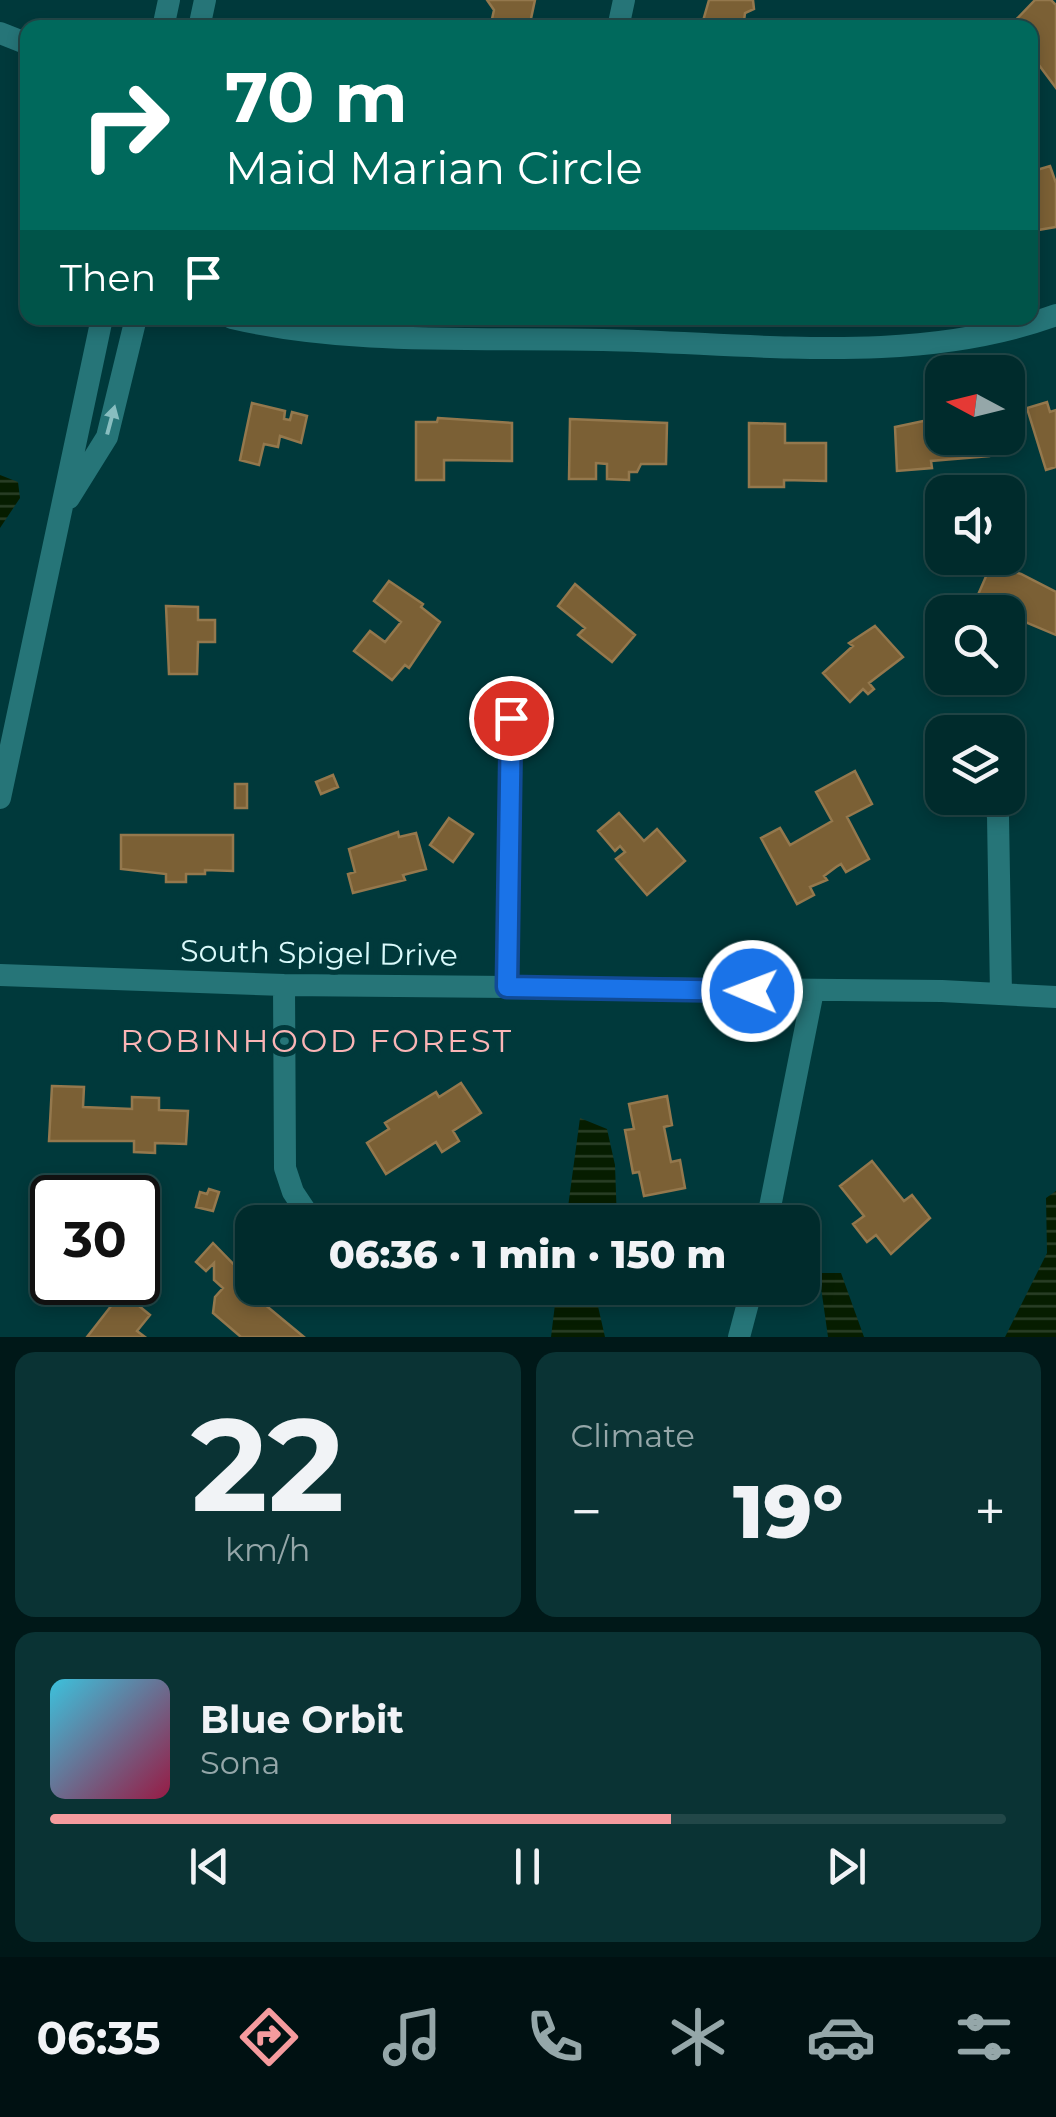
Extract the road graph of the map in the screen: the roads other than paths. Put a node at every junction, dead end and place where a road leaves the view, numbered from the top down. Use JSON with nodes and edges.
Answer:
{"nodes":[{"id":1,"x":101,"y":325,"type":"edge"},
{"id":2,"x":134,"y":325,"type":"edge"},
{"id":3,"x":279,"y":325,"type":"edge"},
{"id":4,"x":1020,"y":325,"type":"edge"},
{"id":5,"x":605,"y":329,"type":"edge"},
{"id":6,"x":64,"y":504,"type":"junction"},
{"id":7,"x":511,"y":718,"type":"dead end"},
{"id":8,"x":0,"y":798,"type":"edge"},
{"id":9,"x":998,"y":815,"type":"edge"},
{"id":10,"x":0,"y":975,"type":"edge"},
{"id":11,"x":284,"y":985,"type":"junction"},
{"id":12,"x":507,"y":987,"type":"junction"},
{"id":13,"x":812,"y":991,"type":"junction"},
{"id":14,"x":1001,"y":994,"type":"junction"},
{"id":15,"x":1056,"y":997,"type":"edge"},
{"id":16,"x":302,"y":1205,"type":"edge"},
{"id":17,"x":770,"y":1205,"type":"edge"},
{"id":18,"x":747,"y":1305,"type":"edge"},
{"id":19,"x":739,"y":1337,"type":"edge"}],
"edges":[{"from":1,"to":6,"type":"street"},
{"from":6,"to":2,"type":"street","one_way":true},
{"from":3,"to":5,"type":"street"},
{"from":4,"to":5,"type":"street"},
{"from":6,"to":8,"type":"street"},
{"from":7,"to":12,"type":"street"},
{"from":9,"to":14,"type":"street"},
{"from":10,"to":11,"type":"street","name":"South Spigel Drive"},
{"from":11,"to":12,"type":"street","name":"South Spigel Drive"},
{"from":11,"to":16,"type":"street"},
{"from":12,"to":13,"type":"street","name":"South Spigel Drive"},
{"from":13,"to":14,"type":"street","name":"South Spigel Drive"},
{"from":13,"to":17,"type":"street"},
{"from":14,"to":15,"type":"street","name":"South Spigel Drive"},
{"from":18,"to":19,"type":"street"}]}
